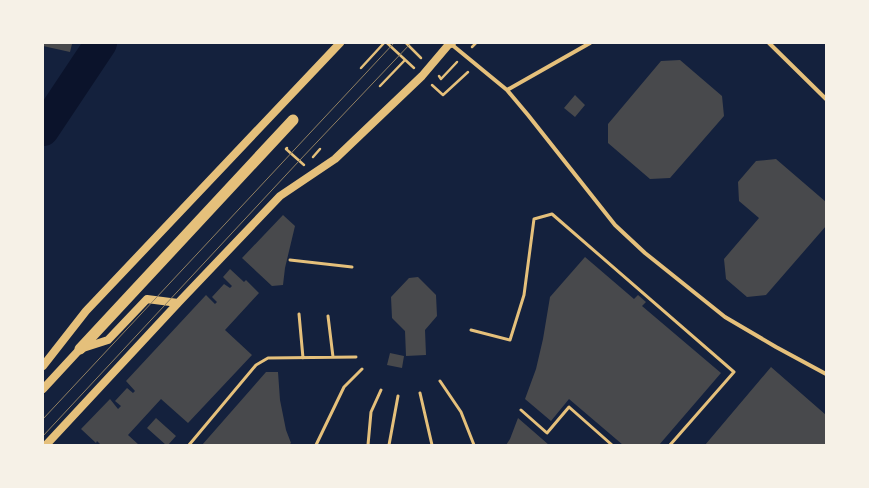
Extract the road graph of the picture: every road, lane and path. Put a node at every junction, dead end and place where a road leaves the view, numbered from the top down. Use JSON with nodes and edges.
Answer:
{"nodes":[{"id":1,"x":340,"y":43,"type":"edge"},
{"id":2,"x":385,"y":43,"type":"edge"},
{"id":3,"x":450,"y":43,"type":"edge"},
{"id":4,"x":769,"y":43,"type":"edge"},
{"id":5,"x":588,"y":44,"type":"edge"},
{"id":6,"x":405,"y":60,"type":"junction"},
{"id":7,"x":476,"y":66,"type":"junction"},
{"id":8,"x":361,"y":68,"type":"dead end"},
{"id":9,"x":422,"y":76,"type":"junction"},
{"id":10,"x":380,"y":86,"type":"dead end"},
{"id":11,"x":507,"y":90,"type":"junction"},
{"id":12,"x":826,"y":99,"type":"edge"},
{"id":13,"x":292,"y":120,"type":"dead end"},
{"id":14,"x":290,"y":145,"type":"dead end"},
{"id":15,"x":313,"y":174,"type":"junction"},
{"id":16,"x":290,"y":260,"type":"dead end"},
{"id":17,"x":352,"y":267,"type":"dead end"},
{"id":18,"x":178,"y":303,"type":"junction"},
{"id":19,"x":299,"y":314,"type":"dead end"},
{"id":20,"x":328,"y":316,"type":"dead end"},
{"id":21,"x":471,"y":330,"type":"dead end"},
{"id":22,"x":80,"y":349,"type":"junction"},
{"id":23,"x":333,"y":357,"type":"junction"},
{"id":24,"x":356,"y":357,"type":"dead end"},
{"id":25,"x":303,"y":358,"type":"junction"},
{"id":26,"x":43,"y":366,"type":"edge"},
{"id":27,"x":362,"y":369,"type":"dead end"},
{"id":28,"x":826,"y":374,"type":"edge"},
{"id":29,"x":440,"y":381,"type":"dead end"},
{"id":30,"x":43,"y":388,"type":"edge"},
{"id":31,"x":380,"y":390,"type":"dead end"},
{"id":32,"x":420,"y":393,"type":"dead end"},
{"id":33,"x":398,"y":396,"type":"dead end"},
{"id":34,"x":521,"y":410,"type":"dead end"},
{"id":35,"x":46,"y":445,"type":"edge"},
{"id":36,"x":189,"y":445,"type":"edge"},
{"id":37,"x":316,"y":445,"type":"edge"},
{"id":38,"x":368,"y":445,"type":"edge"},
{"id":39,"x":389,"y":445,"type":"edge"},
{"id":40,"x":432,"y":445,"type":"edge"},
{"id":41,"x":474,"y":445,"type":"edge"},
{"id":42,"x":612,"y":445,"type":"edge"},
{"id":43,"x":670,"y":445,"type":"edge"}],
"edges":[{"from":1,"to":26,"type":"main road"},
{"from":2,"to":6,"type":"path"},
{"from":2,"to":8,"type":"path"},
{"from":3,"to":7,"type":"street"},
{"from":3,"to":9,"type":"main road"},
{"from":4,"to":12,"type":"street"},
{"from":5,"to":11,"type":"street"},
{"from":6,"to":9,"type":"path"},
{"from":6,"to":10,"type":"path"},
{"from":7,"to":9,"type":"path"},
{"from":7,"to":11,"type":"street"},
{"from":9,"to":15,"type":"main road"},
{"from":11,"to":28,"type":"street"},
{"from":13,"to":22,"type":"highway"},
{"from":14,"to":15,"type":"path"},
{"from":15,"to":18,"type":"main road"},
{"from":16,"to":17,"type":"lane"},
{"from":18,"to":22,"type":"main road"},
{"from":18,"to":35,"type":"main road"},
{"from":19,"to":25,"type":"lane"},
{"from":20,"to":23,"type":"lane"},
{"from":21,"to":43,"type":"lane"},
{"from":22,"to":30,"type":"main road"},
{"from":23,"to":24,"type":"lane"},
{"from":23,"to":25,"type":"lane"},
{"from":25,"to":36,"type":"lane"},
{"from":27,"to":37,"type":"lane"},
{"from":29,"to":41,"type":"lane"},
{"from":31,"to":38,"type":"lane"},
{"from":32,"to":40,"type":"lane"},
{"from":33,"to":39,"type":"lane"},
{"from":34,"to":42,"type":"lane"}]}
